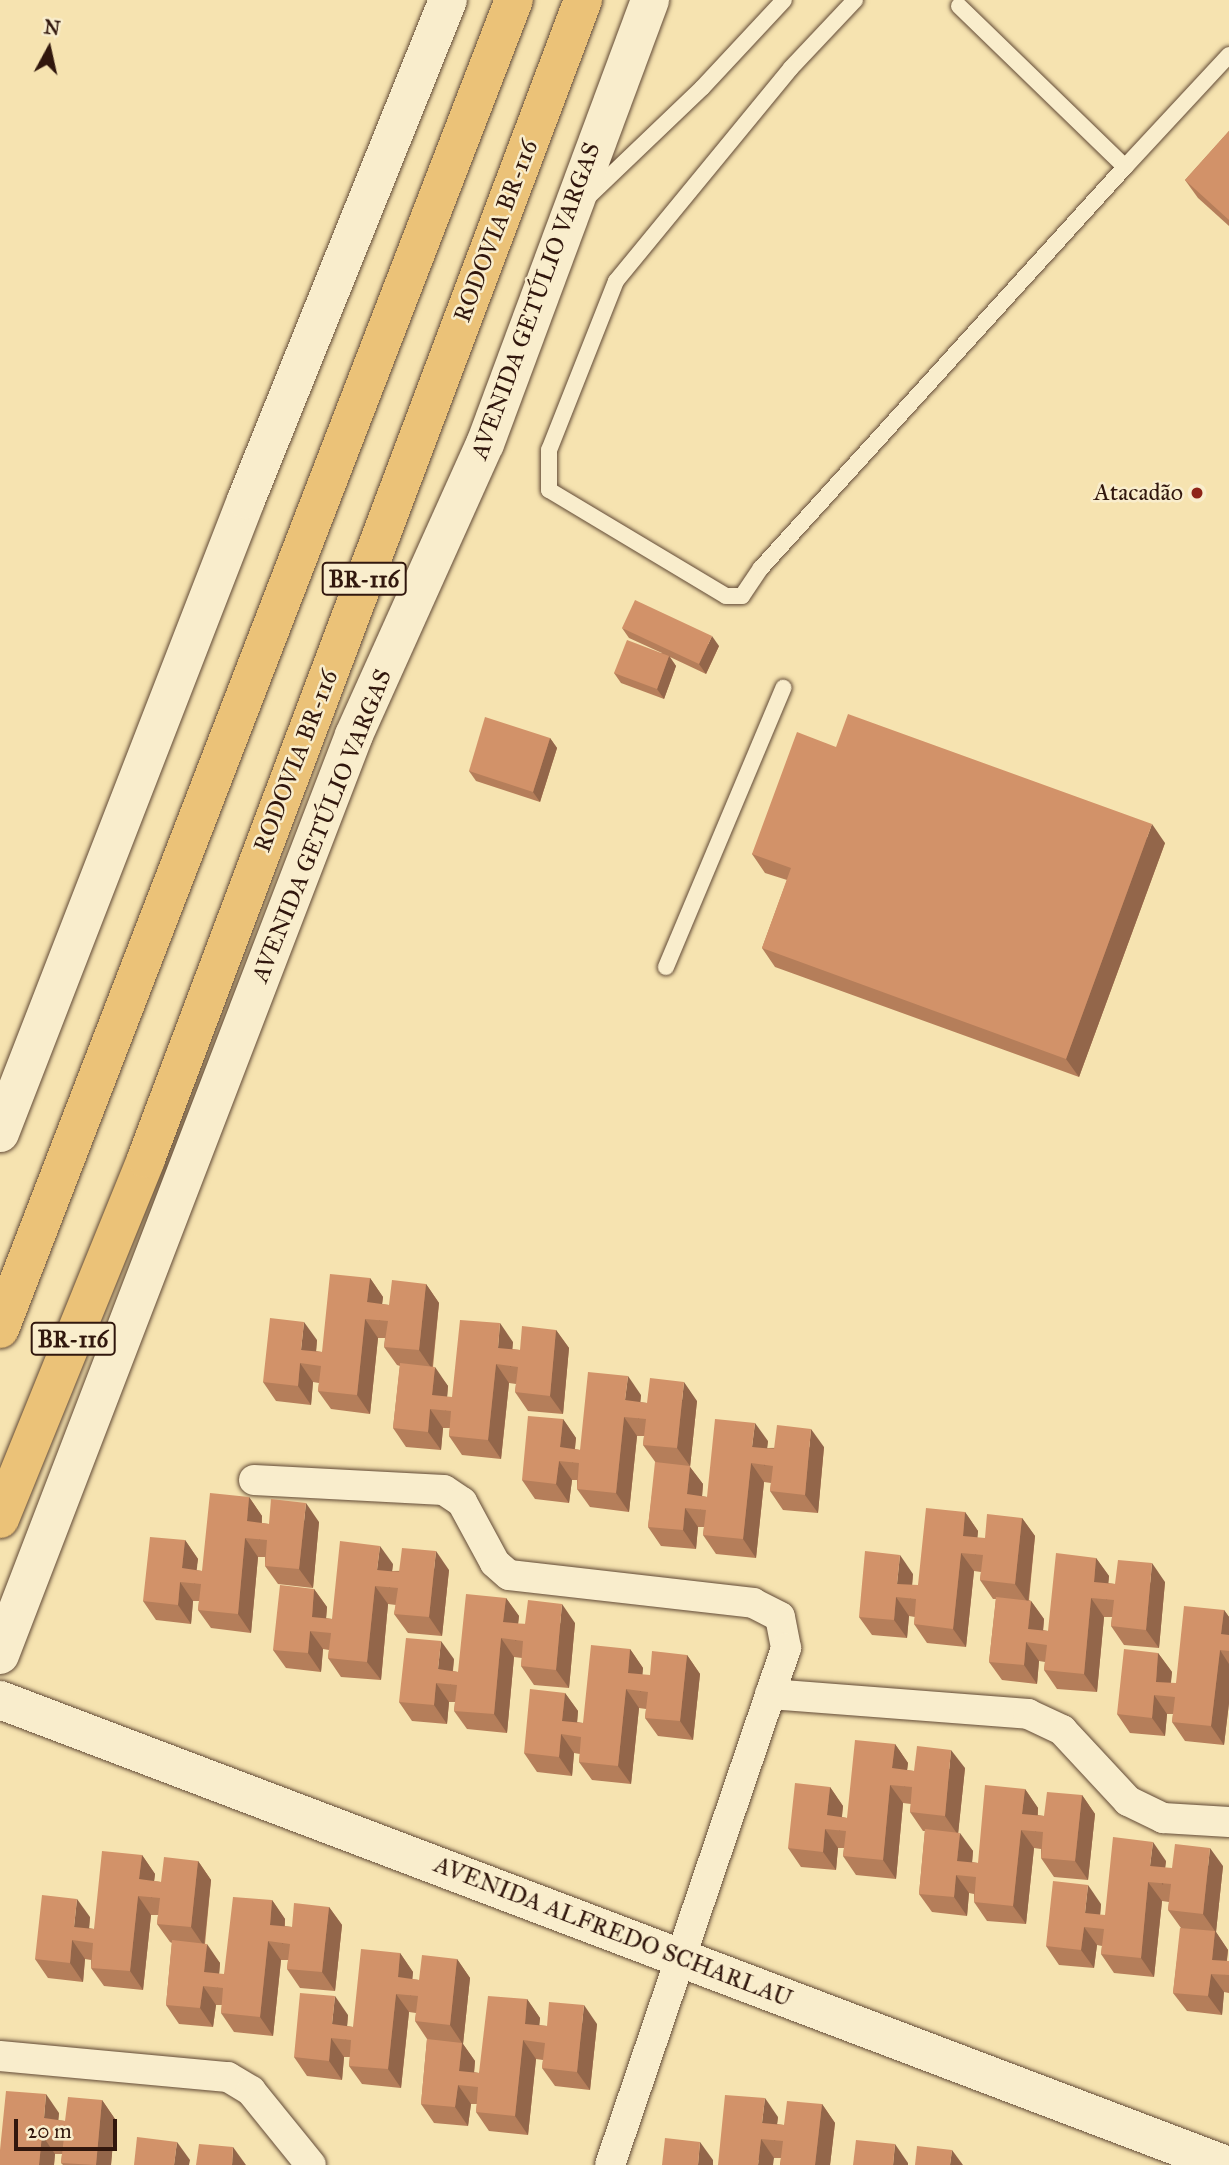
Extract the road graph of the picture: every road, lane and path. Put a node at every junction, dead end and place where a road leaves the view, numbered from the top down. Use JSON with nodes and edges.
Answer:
{"nodes":[{"id":1,"x":448,"y":0,"type":"edge"},
{"id":2,"x":514,"y":0,"type":"edge"},
{"id":3,"x":583,"y":0,"type":"edge"},
{"id":4,"x":650,"y":0,"type":"edge"},
{"id":5,"x":784,"y":0,"type":"edge"},
{"id":6,"x":958,"y":2,"type":"edge"},
{"id":7,"x":850,"y":5,"type":"edge"},
{"id":8,"x":1229,"y":55,"type":"edge"},
{"id":9,"x":1125,"y":167,"type":"junction"},
{"id":10,"x":566,"y":218,"type":"junction"},
{"id":11,"x":783,"y":688,"type":"dead end"},
{"id":12,"x":666,"y":967,"type":"dead end"},
{"id":13,"x":3,"y":1114,"type":"edge"},
{"id":14,"x":0,"y":1329,"type":"edge"},
{"id":15,"x":254,"y":1480,"type":"dead end"},
{"id":16,"x":0,"y":1519,"type":"edge"},
{"id":17,"x":0,"y":1655,"type":"edge"},
{"id":18,"x":771,"y":1694,"type":"junction"},
{"id":19,"x":0,"y":1700,"type":"edge"},
{"id":20,"x":1229,"y":1822,"type":"edge"},
{"id":21,"x":681,"y":1957,"type":"junction"},
{"id":22,"x":0,"y":2056,"type":"edge"},
{"id":23,"x":311,"y":2165,"type":"edge"},
{"id":24,"x":610,"y":2165,"type":"edge"},
{"id":25,"x":1226,"y":2165,"type":"edge"}],
"edges":[{"from":1,"to":13,"type":"main road"},
{"from":2,"to":14,"type":"highway","number":"BR-116"},
{"from":3,"to":16,"type":"highway","name":"RODOVIA BR-116","number":"BR-116"},
{"from":4,"to":10,"type":"main road","name":"AVENIDA GETÚLIO VARGAS"},
{"from":5,"to":10,"type":"lane"},
{"from":6,"to":9,"type":"lane"},
{"from":7,"to":9,"type":"lane"},
{"from":8,"to":9,"type":"lane"},
{"from":10,"to":17,"type":"main road","name":"AVENIDA GETÚLIO VARGAS"},
{"from":11,"to":12,"type":"lane"},
{"from":15,"to":18,"type":"street"},
{"from":18,"to":20,"type":"street"},
{"from":18,"to":21,"type":"street"},
{"from":19,"to":21,"type":"main road","name":"AVENIDA ALFREDO SCHARLAU"},
{"from":21,"to":24,"type":"street"},
{"from":21,"to":25,"type":"main road","name":"AVENIDA ALFREDO SCHARLAU"},
{"from":22,"to":23,"type":"street"}]}
